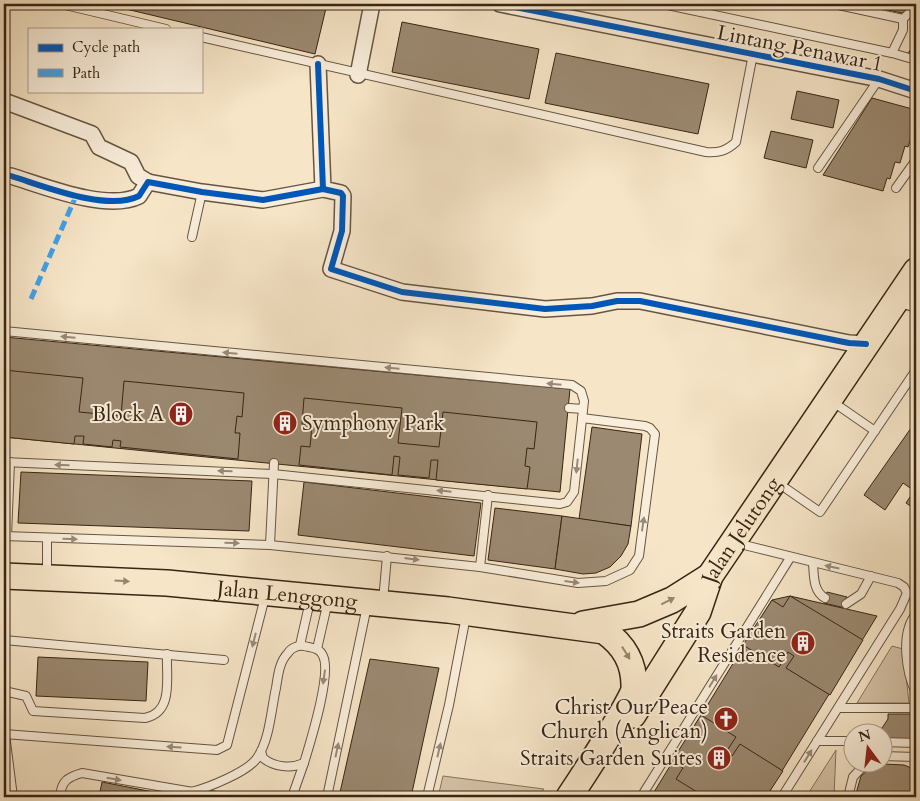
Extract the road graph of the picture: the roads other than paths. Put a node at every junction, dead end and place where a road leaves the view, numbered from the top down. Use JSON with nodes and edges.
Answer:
{"nodes":[{"id":1,"x":61,"y":4,"type":"edge"},
{"id":2,"x":372,"y":4,"type":"edge"},
{"id":3,"x":500,"y":4,"type":"edge"},
{"id":4,"x":663,"y":4,"type":"edge"},
{"id":5,"x":834,"y":4,"type":"edge"},
{"id":6,"x":916,"y":6,"type":"edge"},
{"id":7,"x":903,"y":19,"type":"junction"},
{"id":8,"x":162,"y":28,"type":"edge"},
{"id":9,"x":202,"y":37,"type":"edge"},
{"id":10,"x":892,"y":53,"type":"junction"},
{"id":11,"x":753,"y":54,"type":"junction"},
{"id":12,"x":916,"y":60,"type":"edge"},
{"id":13,"x":318,"y":64,"type":"junction"},
{"id":14,"x":358,"y":74,"type":"junction"},
{"id":15,"x":879,"y":78,"type":"junction"},
{"id":16,"x":916,"y":91,"type":"edge"},
{"id":17,"x":4,"y":101,"type":"edge"},
{"id":18,"x":916,"y":160,"type":"edge"},
{"id":19,"x":818,"y":168,"type":"dead end"},
{"id":20,"x":10,"y":176,"type":"dead end"},
{"id":21,"x":148,"y":182,"type":"junction"},
{"id":22,"x":896,"y":188,"type":"dead end"},
{"id":23,"x":323,"y":189,"type":"junction"},
{"id":24,"x":202,"y":192,"type":"junction"},
{"id":25,"x":192,"y":237,"type":"dead end"},
{"id":26,"x":916,"y":271,"type":"edge"},
{"id":27,"x":907,"y":301,"type":"edge"},
{"id":28,"x":4,"y":331,"type":"edge"},
{"id":29,"x":866,"y":344,"type":"junction"},
{"id":30,"x":916,"y":370,"type":"edge"},
{"id":31,"x":830,"y":399,"type":"junction"},
{"id":32,"x":569,"y":408,"type":"dead end"},
{"id":33,"x":583,"y":413,"type":"junction"},
{"id":34,"x":875,"y":431,"type":"junction"},
{"id":35,"x":7,"y":462,"type":"edge"},
{"id":36,"x":274,"y":463,"type":"dead end"},
{"id":37,"x":273,"y":474,"type":"junction"},
{"id":38,"x":774,"y":480,"type":"junction"},
{"id":39,"x":488,"y":496,"type":"junction"},
{"id":40,"x":5,"y":536,"type":"edge"},
{"id":41,"x":47,"y":538,"type":"junction"},
{"id":42,"x":732,"y":542,"type":"junction"},
{"id":43,"x":270,"y":545,"type":"junction"},
{"id":44,"x":387,"y":556,"type":"junction"},
{"id":45,"x":790,"y":558,"type":"junction"},
{"id":46,"x":813,"y":563,"type":"junction"},
{"id":47,"x":480,"y":566,"type":"junction"},
{"id":48,"x":4,"y":576,"type":"edge"},
{"id":49,"x":710,"y":576,"type":"junction"},
{"id":50,"x":871,"y":576,"type":"junction"},
{"id":51,"x":47,"y":577,"type":"junction"},
{"id":52,"x":266,"y":593,"type":"junction"},
{"id":53,"x":320,"y":598,"type":"junction"},
{"id":54,"x":825,"y":598,"type":"dead end"},
{"id":55,"x":376,"y":603,"type":"junction"},
{"id":56,"x":846,"y":604,"type":"dead end"},
{"id":57,"x":900,"y":609,"type":"junction"},
{"id":58,"x":466,"y":613,"type":"junction"},
{"id":59,"x":915,"y":615,"type":"edge"},
{"id":60,"x":570,"y":626,"type":"junction"},
{"id":61,"x":4,"y":640,"type":"edge"},
{"id":62,"x":300,"y":645,"type":"junction"},
{"id":63,"x":317,"y":649,"type":"junction"},
{"id":64,"x":167,"y":654,"type":"junction"},
{"id":65,"x":224,"y":660,"type":"dead end"},
{"id":66,"x":4,"y":690,"type":"edge"},
{"id":67,"x":916,"y":693,"type":"edge"},
{"id":68,"x":839,"y":708,"type":"junction"},
{"id":69,"x":916,"y":708,"type":"edge"},
{"id":70,"x":4,"y":734,"type":"edge"},
{"id":71,"x":818,"y":741,"type":"junction"},
{"id":72,"x":842,"y":742,"type":"edge"},
{"id":73,"x":892,"y":742,"type":"edge"},
{"id":74,"x":916,"y":743,"type":"edge"},
{"id":75,"x":261,"y":751,"type":"junction"},
{"id":76,"x":892,"y":756,"type":"edge"},
{"id":77,"x":916,"y":757,"type":"edge"},
{"id":78,"x":304,"y":763,"type":"junction"},
{"id":79,"x":856,"y":774,"type":"edge"},
{"id":80,"x":191,"y":792,"type":"junction"},
{"id":81,"x":13,"y":797,"type":"edge"},
{"id":82,"x":60,"y":797,"type":"edge"},
{"id":83,"x":222,"y":797,"type":"edge"},
{"id":84,"x":292,"y":797,"type":"edge"},
{"id":85,"x":327,"y":797,"type":"edge"},
{"id":86,"x":427,"y":797,"type":"edge"},
{"id":87,"x":570,"y":797,"type":"edge"},
{"id":88,"x":581,"y":797,"type":"edge"},
{"id":89,"x":641,"y":797,"type":"edge"},
{"id":90,"x":782,"y":797,"type":"edge"},
{"id":91,"x":848,"y":797,"type":"edge"}],
"edges":[{"from":1,"to":8,"type":"lane"},
{"from":2,"to":14,"type":"street"},
{"from":3,"to":11,"type":"street","name":"Lintang Penawar 1"},
{"from":4,"to":10,"type":"lane"},
{"from":5,"to":7,"type":"lane"},
{"from":6,"to":7,"type":"lane"},
{"from":7,"to":10,"type":"lane"},
{"from":9,"to":13,"type":"lane"},
{"from":10,"to":12,"type":"lane"},
{"from":11,"to":14,"type":"lane"},
{"from":11,"to":15,"type":"street","name":"Lintang Penawar 1"},
{"from":13,"to":14,"type":"lane"},
{"from":13,"to":23,"type":"street"},
{"from":15,"to":16,"type":"street","name":"Lintang Penawar 1"},
{"from":15,"to":19,"type":"lane"},
{"from":17,"to":21,"type":"street"},
{"from":18,"to":22,"type":"lane"},
{"from":20,"to":21,"type":"street"},
{"from":21,"to":24,"type":"street"},
{"from":23,"to":24,"type":"street"},
{"from":23,"to":29,"type":"street"},
{"from":24,"to":25,"type":"lane"},
{"from":26,"to":27,"type":"main road","name":"Jalan Jelutong"},
{"from":27,"to":29,"type":"main road","name":"Jalan Jelutong"},
{"from":33,"to":28,"type":"lane","one_way":true},
{"from":29,"to":31,"type":"main road","name":"Jalan Jelutong"},
{"from":30,"to":34,"type":"lane"},
{"from":31,"to":34,"type":"lane"},
{"from":31,"to":38,"type":"main road","name":"Jalan Jelutong"},
{"from":32,"to":33,"type":"lane"},
{"from":33,"to":39,"type":"lane","one_way":true},
{"from":47,"to":33,"type":"lane","one_way":true},
{"from":34,"to":38,"type":"lane"},
{"from":37,"to":35,"type":"lane","one_way":true},
{"from":35,"to":40,"type":"lane"},
{"from":36,"to":37,"type":"lane"},
{"from":39,"to":37,"type":"lane","one_way":true},
{"from":37,"to":43,"type":"lane"},
{"from":38,"to":42,"type":"main road","name":"Jalan Jelutong"},
{"from":39,"to":47,"type":"lane"},
{"from":40,"to":41,"type":"lane"},
{"from":41,"to":43,"type":"lane","one_way":true},
{"from":41,"to":51,"type":"lane"},
{"from":42,"to":45,"type":"lane"},
{"from":42,"to":49,"type":"main road","name":"Jalan Jelutong"},
{"from":43,"to":44,"type":"lane"},
{"from":44,"to":47,"type":"lane","one_way":true},
{"from":44,"to":55,"type":"lane"},
{"from":45,"to":46,"type":"lane"},
{"from":89,"to":45,"type":"lane","one_way":true},
{"from":50,"to":46,"type":"lane","one_way":true},
{"from":46,"to":54,"type":"lane"},
{"from":48,"to":51,"type":"main road","name":"Jalan Lenggong"},
{"from":60,"to":49,"type":"main road","name":"Jalan Lenggong","one_way":true},
{"from":49,"to":88,"type":"main road","name":"Jalan Jelutong"},
{"from":50,"to":56,"type":"lane"},
{"from":50,"to":57,"type":"lane"},
{"from":51,"to":52,"type":"main road","name":"Jalan Lenggong","one_way":true},
{"from":52,"to":53,"type":"main road","name":"Jalan Lenggong"},
{"from":52,"to":70,"type":"lane","one_way":true},
{"from":53,"to":55,"type":"main road","name":"Jalan Lenggong"},
{"from":53,"to":62,"type":"lane"},
{"from":53,"to":63,"type":"lane"},
{"from":55,"to":58,"type":"main road","name":"Jalan Lenggong"},
{"from":85,"to":55,"type":"lane","one_way":true},
{"from":57,"to":59,"type":"lane"},
{"from":57,"to":68,"type":"lane"},
{"from":58,"to":60,"type":"main road","name":"Jalan Lenggong"},
{"from":86,"to":58,"type":"lane","one_way":true},
{"from":59,"to":67,"type":"lane"},
{"from":60,"to":87,"type":"main road","name":"Jalan Lenggong","one_way":true},
{"from":61,"to":64,"type":"lane"},
{"from":62,"to":63,"type":"lane"},
{"from":62,"to":75,"type":"lane"},
{"from":63,"to":78,"type":"lane","one_way":true},
{"from":64,"to":65,"type":"lane"},
{"from":64,"to":66,"type":"lane"},
{"from":68,"to":69,"type":"lane"},
{"from":68,"to":71,"type":"lane"},
{"from":70,"to":81,"type":"lane"},
{"from":71,"to":72,"type":"lane"},
{"from":90,"to":71,"type":"lane","one_way":true},
{"from":73,"to":74,"type":"lane"},
{"from":75,"to":78,"type":"lane"},
{"from":75,"to":80,"type":"lane"},
{"from":76,"to":77,"type":"lane"},
{"from":78,"to":84,"type":"lane"},
{"from":79,"to":91,"type":"lane"},
{"from":82,"to":80,"type":"lane","one_way":true},
{"from":80,"to":83,"type":"lane"}]}
